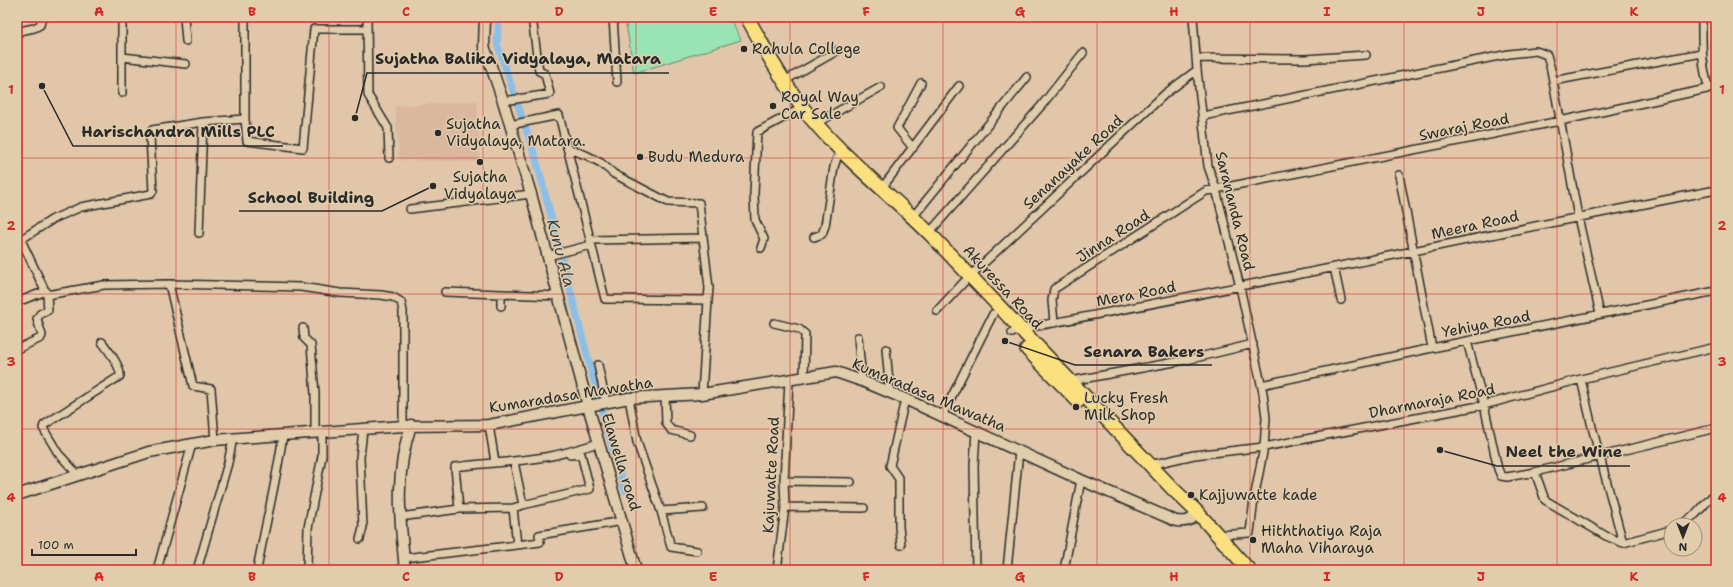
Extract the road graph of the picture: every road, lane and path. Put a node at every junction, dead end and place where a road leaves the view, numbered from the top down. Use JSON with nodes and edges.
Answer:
{"nodes":[{"id":1,"x":42,"y":17,"type":"edge"},
{"id":2,"x":122,"y":17,"type":"edge"},
{"id":3,"x":184,"y":17,"type":"edge"},
{"id":4,"x":245,"y":17,"type":"edge"},
{"id":5,"x":367,"y":17,"type":"edge"},
{"id":6,"x":485,"y":17,"type":"edge"},
{"id":7,"x":532,"y":17,"type":"edge"},
{"id":8,"x":613,"y":17,"type":"edge"},
{"id":9,"x":736,"y":17,"type":"edge"},
{"id":10,"x":747,"y":17,"type":"edge"},
{"id":11,"x":1193,"y":17,"type":"edge"},
{"id":12,"x":1702,"y":17,"type":"edge"},
{"id":13,"x":367,"y":29,"type":"junction"},
{"id":14,"x":17,"y":35,"type":"edge"},
{"id":15,"x":186,"y":41,"type":"dead end"},
{"id":16,"x":837,"y":51,"type":"dead end"},
{"id":17,"x":1083,"y":53,"type":"dead end"},
{"id":18,"x":1702,"y":53,"type":"junction"},
{"id":19,"x":1366,"y":55,"type":"dead end"},
{"id":20,"x":122,"y":57,"type":"junction"},
{"id":21,"x":1196,"y":58,"type":"junction"},
{"id":22,"x":186,"y":64,"type":"dead end"},
{"id":23,"x":1197,"y":70,"type":"junction"},
{"id":24,"x":1027,"y":78,"type":"dead end"},
{"id":25,"x":784,"y":81,"type":"junction"},
{"id":26,"x":1553,"y":81,"type":"junction"},
{"id":27,"x":617,"y":82,"type":"dead end"},
{"id":28,"x":921,"y":83,"type":"dead end"},
{"id":29,"x":959,"y":86,"type":"dead end"},
{"id":30,"x":881,"y":87,"type":"dead end"},
{"id":31,"x":1713,"y":88,"type":"edge"},
{"id":32,"x":122,"y":93,"type":"dead end"},
{"id":33,"x":503,"y":101,"type":"junction"},
{"id":34,"x":796,"y":111,"type":"junction"},
{"id":35,"x":1202,"y":116,"type":"junction"},
{"id":36,"x":245,"y":119,"type":"junction"},
{"id":37,"x":1560,"y":121,"type":"junction"},
{"id":38,"x":203,"y":122,"type":"junction"},
{"id":39,"x":817,"y":123,"type":"junction"},
{"id":40,"x":510,"y":125,"type":"junction"},
{"id":41,"x":567,"y":148,"type":"junction"},
{"id":42,"x":913,"y":148,"type":"junction"},
{"id":43,"x":389,"y":158,"type":"dead end"},
{"id":44,"x":837,"y":158,"type":"junction"},
{"id":45,"x":1399,"y":175,"type":"dead end"},
{"id":46,"x":882,"y":188,"type":"junction"},
{"id":47,"x":1216,"y":189,"type":"junction"},
{"id":48,"x":1716,"y":190,"type":"edge"},
{"id":49,"x":531,"y":194,"type":"junction"},
{"id":50,"x":410,"y":209,"type":"dead end"},
{"id":51,"x":898,"y":211,"type":"junction"},
{"id":52,"x":1578,"y":217,"type":"junction"},
{"id":53,"x":912,"y":218,"type":"junction"},
{"id":54,"x":200,"y":234,"type":"dead end"},
{"id":55,"x":929,"y":234,"type":"junction"},
{"id":56,"x":703,"y":238,"type":"junction"},
{"id":57,"x":814,"y":238,"type":"dead end"},
{"id":58,"x":19,"y":241,"type":"edge"},
{"id":59,"x":590,"y":243,"type":"junction"},
{"id":60,"x":761,"y":248,"type":"dead end"},
{"id":61,"x":1413,"y":251,"type":"junction"},
{"id":62,"x":548,"y":256,"type":"junction"},
{"id":63,"x":1334,"y":267,"type":"junction"},
{"id":64,"x":967,"y":279,"type":"junction"},
{"id":65,"x":169,"y":284,"type":"junction"},
{"id":66,"x":1240,"y":287,"type":"junction"},
{"id":67,"x":1716,"y":291,"type":"edge"},
{"id":68,"x":445,"y":292,"type":"dead end"},
{"id":69,"x":46,"y":293,"type":"junction"},
{"id":70,"x":501,"y":294,"type":"junction"},
{"id":71,"x":560,"y":296,"type":"junction"},
{"id":72,"x":708,"y":300,"type":"junction"},
{"id":73,"x":1341,"y":300,"type":"dead end"},
{"id":74,"x":17,"y":302,"type":"edge"},
{"id":75,"x":501,"y":306,"type":"dead end"},
{"id":76,"x":937,"y":311,"type":"dead end"},
{"id":77,"x":993,"y":314,"type":"junction"},
{"id":78,"x":1600,"y":314,"type":"junction"},
{"id":79,"x":774,"y":323,"type":"dead end"},
{"id":80,"x":1054,"y":323,"type":"junction"},
{"id":81,"x":303,"y":328,"type":"dead end"},
{"id":82,"x":1020,"y":336,"type":"junction"},
{"id":83,"x":858,"y":338,"type":"dead end"},
{"id":84,"x":1467,"y":341,"type":"junction"},
{"id":85,"x":102,"y":342,"type":"dead end"},
{"id":86,"x":1253,"y":344,"type":"junction"},
{"id":87,"x":1716,"y":347,"type":"edge"},
{"id":88,"x":1432,"y":348,"type":"junction"},
{"id":89,"x":17,"y":349,"type":"edge"},
{"id":90,"x":886,"y":349,"type":"dead end"},
{"id":91,"x":598,"y":365,"type":"dead end"},
{"id":92,"x":804,"y":378,"type":"junction"},
{"id":93,"x":1581,"y":379,"type":"junction"},
{"id":94,"x":789,"y":380,"type":"junction"},
{"id":95,"x":862,"y":381,"type":"junction"},
{"id":96,"x":1071,"y":381,"type":"junction"},
{"id":97,"x":1261,"y":385,"type":"junction"},
{"id":98,"x":890,"y":393,"type":"junction"},
{"id":99,"x":702,"y":394,"type":"junction"},
{"id":100,"x":665,"y":395,"type":"junction"},
{"id":101,"x":630,"y":398,"type":"junction"},
{"id":102,"x":905,"y":399,"type":"junction"},
{"id":103,"x":606,"y":403,"type":"junction"},
{"id":104,"x":1484,"y":405,"type":"junction"},
{"id":105,"x":588,"y":406,"type":"junction"},
{"id":106,"x":942,"y":416,"type":"junction"},
{"id":107,"x":489,"y":424,"type":"junction"},
{"id":108,"x":407,"y":426,"type":"junction"},
{"id":109,"x":1716,"y":428,"type":"edge"},
{"id":110,"x":363,"y":429,"type":"junction"},
{"id":111,"x":976,"y":431,"type":"junction"},
{"id":112,"x":318,"y":432,"type":"junction"},
{"id":113,"x":283,"y":434,"type":"junction"},
{"id":114,"x":690,"y":435,"type":"dead end"},
{"id":115,"x":233,"y":438,"type":"junction"},
{"id":116,"x":215,"y":440,"type":"junction"},
{"id":117,"x":599,"y":443,"type":"junction"},
{"id":118,"x":192,"y":444,"type":"junction"},
{"id":119,"x":1264,"y":447,"type":"junction"},
{"id":120,"x":568,"y":451,"type":"junction"},
{"id":121,"x":1019,"y":451,"type":"junction"},
{"id":122,"x":1600,"y":456,"type":"junction"},
{"id":123,"x":495,"y":462,"type":"junction"},
{"id":124,"x":514,"y":462,"type":"junction"},
{"id":125,"x":1150,"y":465,"type":"junction"},
{"id":126,"x":1535,"y":472,"type":"junction"},
{"id":127,"x":78,"y":475,"type":"junction"},
{"id":128,"x":1081,"y":480,"type":"junction"},
{"id":129,"x":784,"y":481,"type":"junction"},
{"id":130,"x":851,"y":482,"type":"dead end"},
{"id":131,"x":1716,"y":492,"type":"edge"},
{"id":132,"x":17,"y":494,"type":"edge"},
{"id":133,"x":522,"y":505,"type":"junction"},
{"id":134,"x":785,"y":507,"type":"junction"},
{"id":135,"x":513,"y":508,"type":"junction"},
{"id":136,"x":703,"y":508,"type":"dead end"},
{"id":137,"x":864,"y":508,"type":"dead end"},
{"id":138,"x":459,"y":509,"type":"junction"},
{"id":139,"x":661,"y":511,"type":"junction"},
{"id":140,"x":1195,"y":516,"type":"junction"},
{"id":141,"x":400,"y":517,"type":"junction"},
{"id":142,"x":1692,"y":517,"type":"edge"},
{"id":143,"x":623,"y":521,"type":"junction"},
{"id":144,"x":1663,"y":532,"type":"edge"},
{"id":145,"x":1218,"y":534,"type":"junction"},
{"id":146,"x":360,"y":539,"type":"dead end"},
{"id":147,"x":1623,"y":543,"type":"junction"},
{"id":148,"x":517,"y":545,"type":"junction"},
{"id":149,"x":901,"y":546,"type":"dead end"},
{"id":150,"x":698,"y":551,"type":"dead end"},
{"id":151,"x":404,"y":558,"type":"junction"},
{"id":152,"x":157,"y":570,"type":"edge"},
{"id":153,"x":197,"y":570,"type":"edge"},
{"id":154,"x":257,"y":570,"type":"edge"},
{"id":155,"x":307,"y":570,"type":"edge"},
{"id":156,"x":405,"y":570,"type":"edge"},
{"id":157,"x":636,"y":570,"type":"edge"},
{"id":158,"x":777,"y":570,"type":"edge"},
{"id":159,"x":976,"y":570,"type":"edge"},
{"id":160,"x":1007,"y":570,"type":"edge"},
{"id":161,"x":1064,"y":570,"type":"edge"},
{"id":162,"x":1238,"y":570,"type":"edge"},
{"id":163,"x":1249,"y":570,"type":"edge"}],
"edges":[{"from":1,"to":14,"type":"street"},
{"from":2,"to":20,"type":"street"},
{"from":3,"to":15,"type":"street"},
{"from":4,"to":36,"type":"street"},
{"from":5,"to":13,"type":"street"},
{"from":6,"to":33,"type":"main road","name":"Elawella road"},
{"from":7,"to":33,"type":"street"},
{"from":8,"to":27,"type":"street"},
{"from":9,"to":34,"type":"highway","name":"Akuressa Road"},
{"from":10,"to":25,"type":"highway","name":"Akuressa Road"},
{"from":11,"to":21,"type":"street","name":"Sarananda Road"},
{"from":12,"to":18,"type":"street"},
{"from":13,"to":36,"type":"street"},
{"from":13,"to":43,"type":"street"},
{"from":16,"to":25,"type":"street"},
{"from":17,"to":55,"type":"street"},
{"from":18,"to":26,"type":"street"},
{"from":18,"to":31,"type":"street"},
{"from":19,"to":21,"type":"street"},
{"from":20,"to":22,"type":"street"},
{"from":20,"to":32,"type":"street"},
{"from":21,"to":23,"type":"street","name":"Sarananda Road"},
{"from":23,"to":35,"type":"street","name":"Sarananda Road"},
{"from":23,"to":64,"type":"street","name":"Senanayake Road"},
{"from":24,"to":53,"type":"street"},
{"from":25,"to":39,"type":"highway","name":"Akuressa Road"},
{"from":26,"to":35,"type":"street"},
{"from":26,"to":37,"type":"street"},
{"from":28,"to":42,"type":"street"},
{"from":29,"to":42,"type":"street"},
{"from":30,"to":39,"type":"street"},
{"from":31,"to":37,"type":"street","name":"Swaraj Road"},
{"from":33,"to":40,"type":"main road","name":"Elawella road"},
{"from":34,"to":44,"type":"highway","name":"Akuressa Road"},
{"from":34,"to":60,"type":"street"},
{"from":35,"to":47,"type":"street","name":"Sarananda Road"},
{"from":36,"to":38,"type":"street"},
{"from":37,"to":47,"type":"street","name":"Swaraj Road"},
{"from":37,"to":52,"type":"street"},
{"from":38,"to":54,"type":"street"},
{"from":38,"to":58,"type":"street"},
{"from":39,"to":46,"type":"highway","name":"Akuressa Road"},
{"from":40,"to":41,"type":"street"},
{"from":40,"to":49,"type":"main road","name":"Elawella road"},
{"from":41,"to":56,"type":"street"},
{"from":41,"to":59,"type":"street"},
{"from":42,"to":46,"type":"street"},
{"from":44,"to":51,"type":"highway","name":"Akuressa Road"},
{"from":44,"to":57,"type":"street"},
{"from":45,"to":61,"type":"street"},
{"from":46,"to":51,"type":"highway","name":"Akuressa Road"},
{"from":47,"to":66,"type":"street","name":"Sarananda Road"},
{"from":47,"to":80,"type":"street","name":"Jinna Road"},
{"from":48,"to":52,"type":"street","name":"Meera Road"},
{"from":49,"to":50,"type":"street"},
{"from":49,"to":62,"type":"main road","name":"Elawella road"},
{"from":51,"to":53,"type":"highway","name":"Akuressa Road"},
{"from":51,"to":64,"type":"highway","name":"Akuressa Road"},
{"from":52,"to":61,"type":"street","name":"Meera Road"},
{"from":52,"to":78,"type":"street"},
{"from":53,"to":55,"type":"highway","name":"Akuressa Road"},
{"from":55,"to":64,"type":"highway","name":"Akuressa Road"},
{"from":56,"to":59,"type":"street"},
{"from":56,"to":72,"type":"street"},
{"from":58,"to":69,"type":"street"},
{"from":59,"to":62,"type":"street"},
{"from":59,"to":72,"type":"street"},
{"from":61,"to":63,"type":"street","name":"Meera Road"},
{"from":61,"to":88,"type":"street"},
{"from":62,"to":71,"type":"main road","name":"Elawella road"},
{"from":63,"to":66,"type":"street","name":"Meera Road"},
{"from":63,"to":73,"type":"street"},
{"from":64,"to":76,"type":"street","name":"Senanayake Road"},
{"from":64,"to":77,"type":"highway","name":"Akuressa Road"},
{"from":64,"to":82,"type":"highway","name":"Akuressa Road"},
{"from":65,"to":69,"type":"street"},
{"from":65,"to":108,"type":"street"},
{"from":65,"to":116,"type":"street"},
{"from":66,"to":80,"type":"street","name":"Mera Road"},
{"from":66,"to":86,"type":"street","name":"Sarananda Road"},
{"from":67,"to":78,"type":"street","name":"Yehiya Road"},
{"from":68,"to":70,"type":"street"},
{"from":69,"to":74,"type":"street"},
{"from":69,"to":89,"type":"street"},
{"from":70,"to":71,"type":"street"},
{"from":70,"to":75,"type":"street"},
{"from":71,"to":105,"type":"main road","name":"Elawella road"},
{"from":72,"to":99,"type":"street"},
{"from":77,"to":82,"type":"highway","name":"Akuressa Road"},
{"from":77,"to":106,"type":"street"},
{"from":78,"to":84,"type":"street","name":"Yehiya Road"},
{"from":79,"to":92,"type":"street"},
{"from":80,"to":82,"type":"street","name":"Mera Road"},
{"from":81,"to":112,"type":"street"},
{"from":82,"to":96,"type":"highway","name":"Akuressa Road"},
{"from":82,"to":140,"type":"highway","name":"Akuressa Road"},
{"from":83,"to":95,"type":"street"},
{"from":84,"to":88,"type":"street","name":"Yehiya Road"},
{"from":84,"to":104,"type":"street"},
{"from":85,"to":127,"type":"street"},
{"from":86,"to":96,"type":"street"},
{"from":86,"to":97,"type":"street","name":"Sarananda Road"},
{"from":87,"to":93,"type":"street","name":"Dharmaraja Road"},
{"from":88,"to":97,"type":"street","name":"Yehiya Road"},
{"from":90,"to":98,"type":"street"},
{"from":91,"to":103,"type":"street"},
{"from":92,"to":94,"type":"main road","name":"Kumaradasa Mawatha"},
{"from":92,"to":95,"type":"main road","name":"Kumaradasa Mawatha"},
{"from":93,"to":104,"type":"street","name":"Dharmaraja Road"},
{"from":93,"to":122,"type":"street"},
{"from":94,"to":99,"type":"main road","name":"Kumaradasa Mawatha"},
{"from":94,"to":129,"type":"street","name":"Kajuwatte Road"},
{"from":95,"to":98,"type":"main road","name":"Kumaradasa Mawatha"},
{"from":96,"to":125,"type":"highway","name":"Akuressa Road"},
{"from":97,"to":119,"type":"street","name":"Sarananda Road"},
{"from":98,"to":102,"type":"main road","name":"Kumaradasa Mawatha"},
{"from":99,"to":100,"type":"main road","name":"Kumaradasa Mawatha"},
{"from":100,"to":101,"type":"main road","name":"Kumaradasa Mawatha"},
{"from":100,"to":114,"type":"street"},
{"from":101,"to":103,"type":"main road","name":"Kumaradasa Mawatha"},
{"from":101,"to":139,"type":"street"},
{"from":102,"to":106,"type":"main road","name":"Kumaradasa Mawatha"},
{"from":102,"to":149,"type":"street"},
{"from":103,"to":105,"type":"main road","name":"Kumaradasa Mawatha"},
{"from":104,"to":119,"type":"street","name":"Dharmaraja Road"},
{"from":104,"to":126,"type":"street"},
{"from":105,"to":107,"type":"main road","name":"Kumaradasa Mawatha"},
{"from":105,"to":117,"type":"main road","name":"Elawella road"},
{"from":106,"to":111,"type":"main road","name":"Kumaradasa Mawatha"},
{"from":107,"to":108,"type":"main road","name":"Kumaradasa Mawatha"},
{"from":107,"to":123,"type":"street"},
{"from":108,"to":110,"type":"main road","name":"Kumaradasa Mawatha"},
{"from":108,"to":141,"type":"main road"},
{"from":109,"to":122,"type":"street"},
{"from":110,"to":112,"type":"main road","name":"Kumaradasa Mawatha"},
{"from":110,"to":146,"type":"street"},
{"from":111,"to":121,"type":"main road","name":"Kumaradasa Mawatha"},
{"from":111,"to":159,"type":"street"},
{"from":112,"to":113,"type":"main road","name":"Kumaradasa Mawatha"},
{"from":112,"to":155,"type":"street"},
{"from":113,"to":115,"type":"main road","name":"Kumaradasa Mawatha"},
{"from":113,"to":154,"type":"street"},
{"from":115,"to":116,"type":"main road","name":"Kumaradasa Mawatha"},
{"from":115,"to":153,"type":"street"},
{"from":116,"to":118,"type":"main road","name":"Kumaradasa Mawatha"},
{"from":117,"to":120,"type":"street"},
{"from":117,"to":143,"type":"main road","name":"Elawella road"},
{"from":118,"to":127,"type":"main road","name":"Kumaradasa Mawatha"},
{"from":118,"to":152,"type":"street"},
{"from":119,"to":125,"type":"street","name":"Dharmaraja Road"},
{"from":119,"to":145,"type":"street","name":"Sarananda Road"},
{"from":120,"to":124,"type":"street"},
{"from":120,"to":133,"type":"street"},
{"from":121,"to":128,"type":"main road","name":"Kumaradasa Mawatha"},
{"from":121,"to":160,"type":"street"},
{"from":122,"to":126,"type":"street"},
{"from":122,"to":147,"type":"street"},
{"from":123,"to":124,"type":"street"},
{"from":123,"to":138,"type":"street"},
{"from":124,"to":133,"type":"street"},
{"from":125,"to":140,"type":"highway","name":"Akuressa Road"},
{"from":126,"to":147,"type":"street"},
{"from":127,"to":132,"type":"main road","name":"Kumaradasa Mawatha"},
{"from":128,"to":140,"type":"main road","name":"Kumaradasa Mawatha"},
{"from":128,"to":161,"type":"street"},
{"from":129,"to":130,"type":"street"},
{"from":129,"to":134,"type":"street","name":"Kajuwatte Road"},
{"from":131,"to":142,"type":"street"},
{"from":133,"to":135,"type":"street"},
{"from":134,"to":137,"type":"street"},
{"from":134,"to":158,"type":"street","name":"Kajuwatte Road"},
{"from":135,"to":138,"type":"street"},
{"from":135,"to":148,"type":"street"},
{"from":136,"to":139,"type":"street"},
{"from":138,"to":141,"type":"street"},
{"from":139,"to":150,"type":"street"},
{"from":140,"to":145,"type":"highway","name":"Akuressa Road"},
{"from":140,"to":162,"type":"highway","name":"Akuressa Road"},
{"from":141,"to":151,"type":"main road"},
{"from":143,"to":148,"type":"street"},
{"from":143,"to":157,"type":"main road","name":"Elawella road"},
{"from":144,"to":147,"type":"street"},
{"from":145,"to":163,"type":"highway","name":"Akuressa Road"},
{"from":148,"to":151,"type":"street"},
{"from":151,"to":156,"type":"main road"}]}
